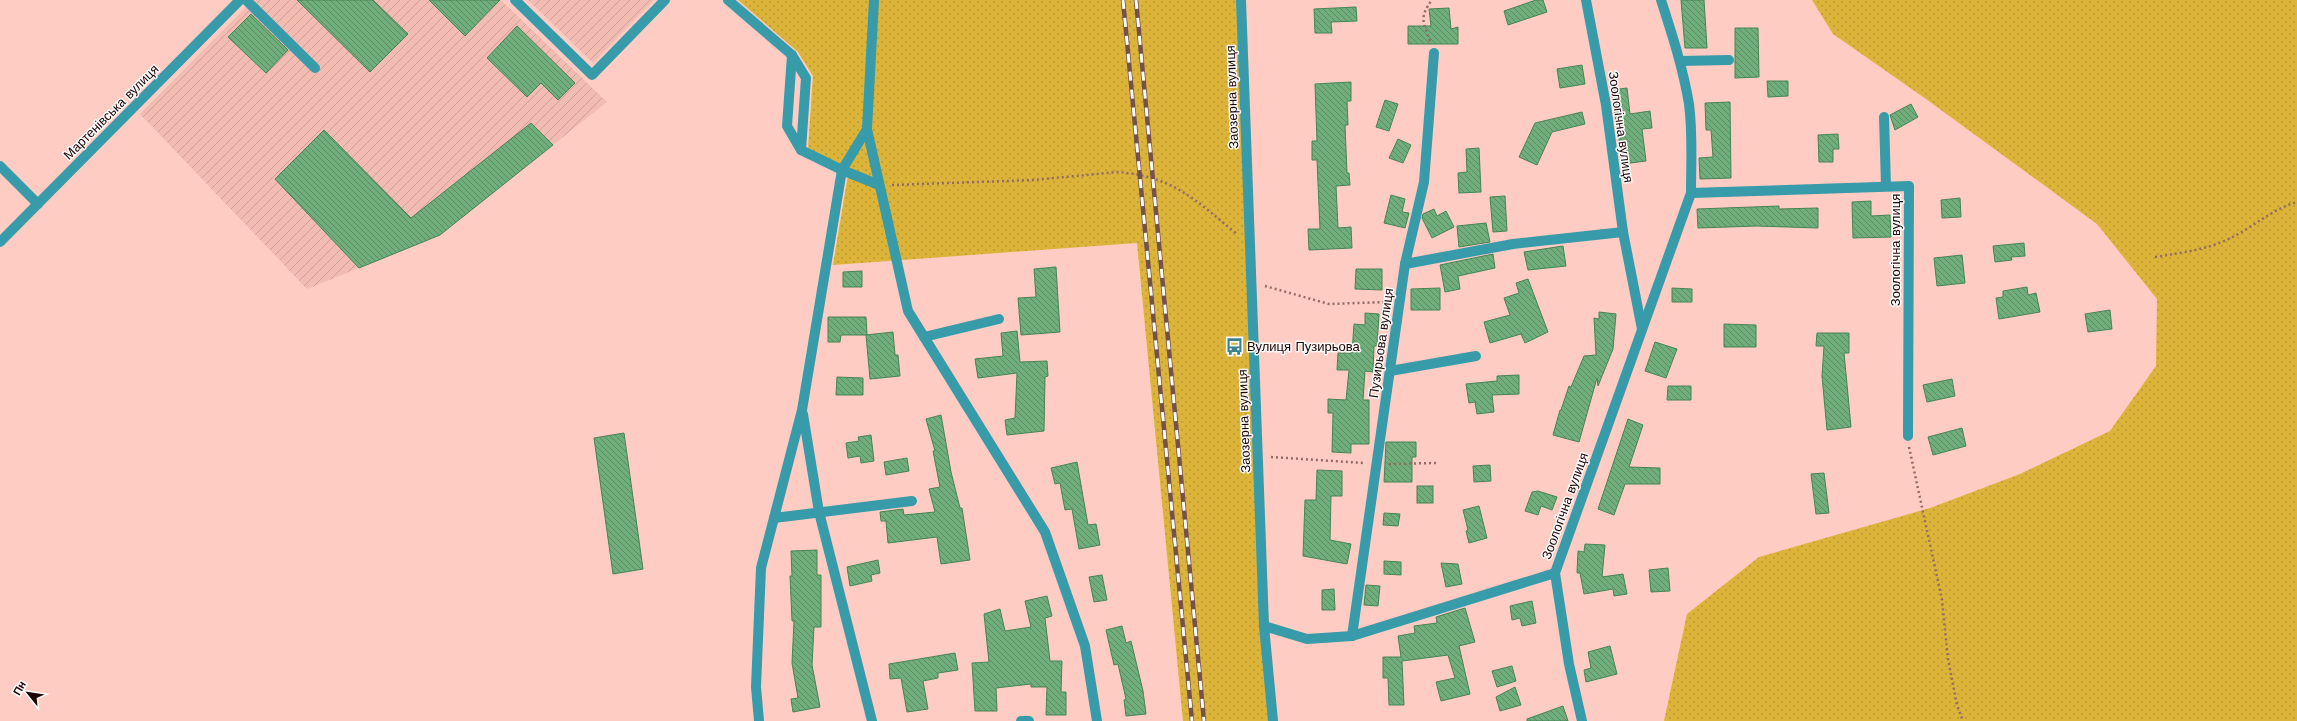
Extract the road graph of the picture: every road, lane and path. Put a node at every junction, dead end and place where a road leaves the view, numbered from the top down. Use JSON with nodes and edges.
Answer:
{"nodes":[{"id":1,"x":240,"y":0,"type":"edge"},
{"id":2,"x":246,"y":0,"type":"edge"},
{"id":3,"x":515,"y":0,"type":"edge"},
{"id":4,"x":665,"y":0,"type":"edge"},
{"id":5,"x":728,"y":0,"type":"edge"},
{"id":6,"x":874,"y":0,"type":"edge"},
{"id":7,"x":1241,"y":0,"type":"edge"},
{"id":8,"x":1432,"y":0,"type":"edge"},
{"id":9,"x":1586,"y":0,"type":"edge"},
{"id":10,"x":1661,"y":0,"type":"edge"},
{"id":11,"x":1434,"y":53,"type":"joint"},
{"id":12,"x":792,"y":55,"type":"junction"},
{"id":13,"x":1729,"y":60,"type":"dead end"},
{"id":14,"x":1680,"y":62,"type":"junction"},
{"id":15,"x":315,"y":68,"type":"dead end"},
{"id":16,"x":1884,"y":117,"type":"dead end"},
{"id":17,"x":867,"y":129,"type":"junction"},
{"id":18,"x":801,"y":150,"type":"junction"},
{"id":19,"x":0,"y":166,"type":"edge"},
{"id":20,"x":842,"y":170,"type":"junction"},
{"id":21,"x":879,"y":185,"type":"junction"},
{"id":22,"x":1886,"y":186,"type":"junction"},
{"id":23,"x":1691,"y":193,"type":"junction"},
{"id":24,"x":2297,"y":202,"type":"edge"},
{"id":25,"x":38,"y":204,"type":"junction"},
{"id":26,"x":1623,"y":232,"type":"junction"},
{"id":27,"x":0,"y":242,"type":"edge"},
{"id":28,"x":1250,"y":245,"type":"junction"},
{"id":29,"x":2155,"y":256,"type":"dead end"},
{"id":30,"x":1405,"y":264,"type":"junction"},
{"id":31,"x":1252,"y":282,"type":"junction"},
{"id":32,"x":1400,"y":301,"type":"junction"},
{"id":33,"x":999,"y":319,"type":"dead end"},
{"id":34,"x":1642,"y":329,"type":"junction"},
{"id":35,"x":924,"y":337,"type":"junction"},
{"id":36,"x":1476,"y":356,"type":"dead end"},
{"id":37,"x":1390,"y":371,"type":"junction"},
{"id":38,"x":802,"y":410,"type":"junction"},
{"id":39,"x":1908,"y":436,"type":"joint"},
{"id":40,"x":1259,"y":456,"type":"junction"},
{"id":41,"x":1436,"y":463,"type":"dead end"},
{"id":42,"x":1378,"y":464,"type":"junction"},
{"id":43,"x":912,"y":501,"type":"dead end"},
{"id":44,"x":819,"y":512,"type":"junction"},
{"id":45,"x":774,"y":518,"type":"junction"},
{"id":46,"x":1555,"y":574,"type":"junction"},
{"id":47,"x":1264,"y":626,"type":"junction"},
{"id":48,"x":1352,"y":636,"type":"junction"},
{"id":49,"x":759,"y":721,"type":"edge"},
{"id":50,"x":872,"y":721,"type":"edge"},
{"id":51,"x":1021,"y":721,"type":"edge"},
{"id":52,"x":1029,"y":721,"type":"edge"},
{"id":53,"x":1098,"y":721,"type":"edge"},
{"id":54,"x":1273,"y":721,"type":"edge"},
{"id":55,"x":1582,"y":721,"type":"edge"},
{"id":56,"x":1963,"y":721,"type":"edge"}],
"edges":[{"from":1,"to":25,"type":"street","name":"Мартенівська вулиця"},
{"from":2,"to":15,"type":"street"},
{"from":3,"to":4,"type":"street"},
{"from":5,"to":12,"type":"street"},
{"from":6,"to":17,"type":"street"},
{"from":7,"to":28,"type":"street","name":"Заозерна вулиця"},
{"from":8,"to":11,"type":"path"},
{"from":9,"to":26,"type":"street","name":"Зоологічна вулиця"},
{"from":10,"to":14,"type":"street","name":"Зоологічна вулиця"},
{"from":11,"to":30,"type":"street","name":"Пузирьова вулиця"},
{"from":12,"to":18,"type":"street"},
{"from":12,"to":18,"type":"street"},
{"from":13,"to":14,"type":"street"},
{"from":14,"to":23,"type":"street","name":"Зоологічна вулиця"},
{"from":16,"to":22,"type":"street"},
{"from":17,"to":20,"type":"street"},
{"from":17,"to":21,"type":"street"},
{"from":18,"to":20,"type":"street"},
{"from":19,"to":25,"type":"street"},
{"from":20,"to":21,"type":"street"},
{"from":20,"to":38,"type":"street"},
{"from":21,"to":28,"type":"path"},
{"from":21,"to":35,"type":"street"},
{"from":22,"to":23,"type":"street","name":"Зоологічна вулиця"},
{"from":22,"to":39,"type":"street","name":"Зоологічна вулиця"},
{"from":23,"to":34,"type":"street","name":"Зоологічна вулиця"},
{"from":24,"to":29,"type":"path"},
{"from":25,"to":27,"type":"street","name":"Мартенівська вулиця"},
{"from":26,"to":30,"type":"street"},
{"from":26,"to":34,"type":"street","name":"Зоологічна вулиця"},
{"from":28,"to":31,"type":"street","name":"Заозерна вулиця"},
{"from":30,"to":32,"type":"street","name":"Пузирьова вулиця"},
{"from":31,"to":32,"type":"path"},
{"from":31,"to":40,"type":"street","name":"Заозерна вулиця"},
{"from":32,"to":37,"type":"street","name":"Пузирьова вулиця"},
{"from":33,"to":35,"type":"street"},
{"from":34,"to":46,"type":"street","name":"Зоологічна вулиця"},
{"from":35,"to":53,"type":"street"},
{"from":36,"to":37,"type":"street"},
{"from":37,"to":42,"type":"street","name":"Пузирьова вулиця"},
{"from":38,"to":44,"type":"street"},
{"from":38,"to":45,"type":"street"},
{"from":39,"to":56,"type":"path"},
{"from":40,"to":42,"type":"path"},
{"from":40,"to":47,"type":"street","name":"Заозерна вулиця"},
{"from":41,"to":42,"type":"path"},
{"from":42,"to":48,"type":"street","name":"Пузирьова вулиця"},
{"from":43,"to":44,"type":"street"},
{"from":44,"to":45,"type":"street"},
{"from":44,"to":50,"type":"street"},
{"from":45,"to":49,"type":"street"},
{"from":46,"to":48,"type":"street"},
{"from":46,"to":55,"type":"street","name":"Зоологічна вулиця"},
{"from":47,"to":48,"type":"street"},
{"from":47,"to":54,"type":"street","name":"Заозерна вулиця"},
{"from":51,"to":52,"type":"street"}]}
